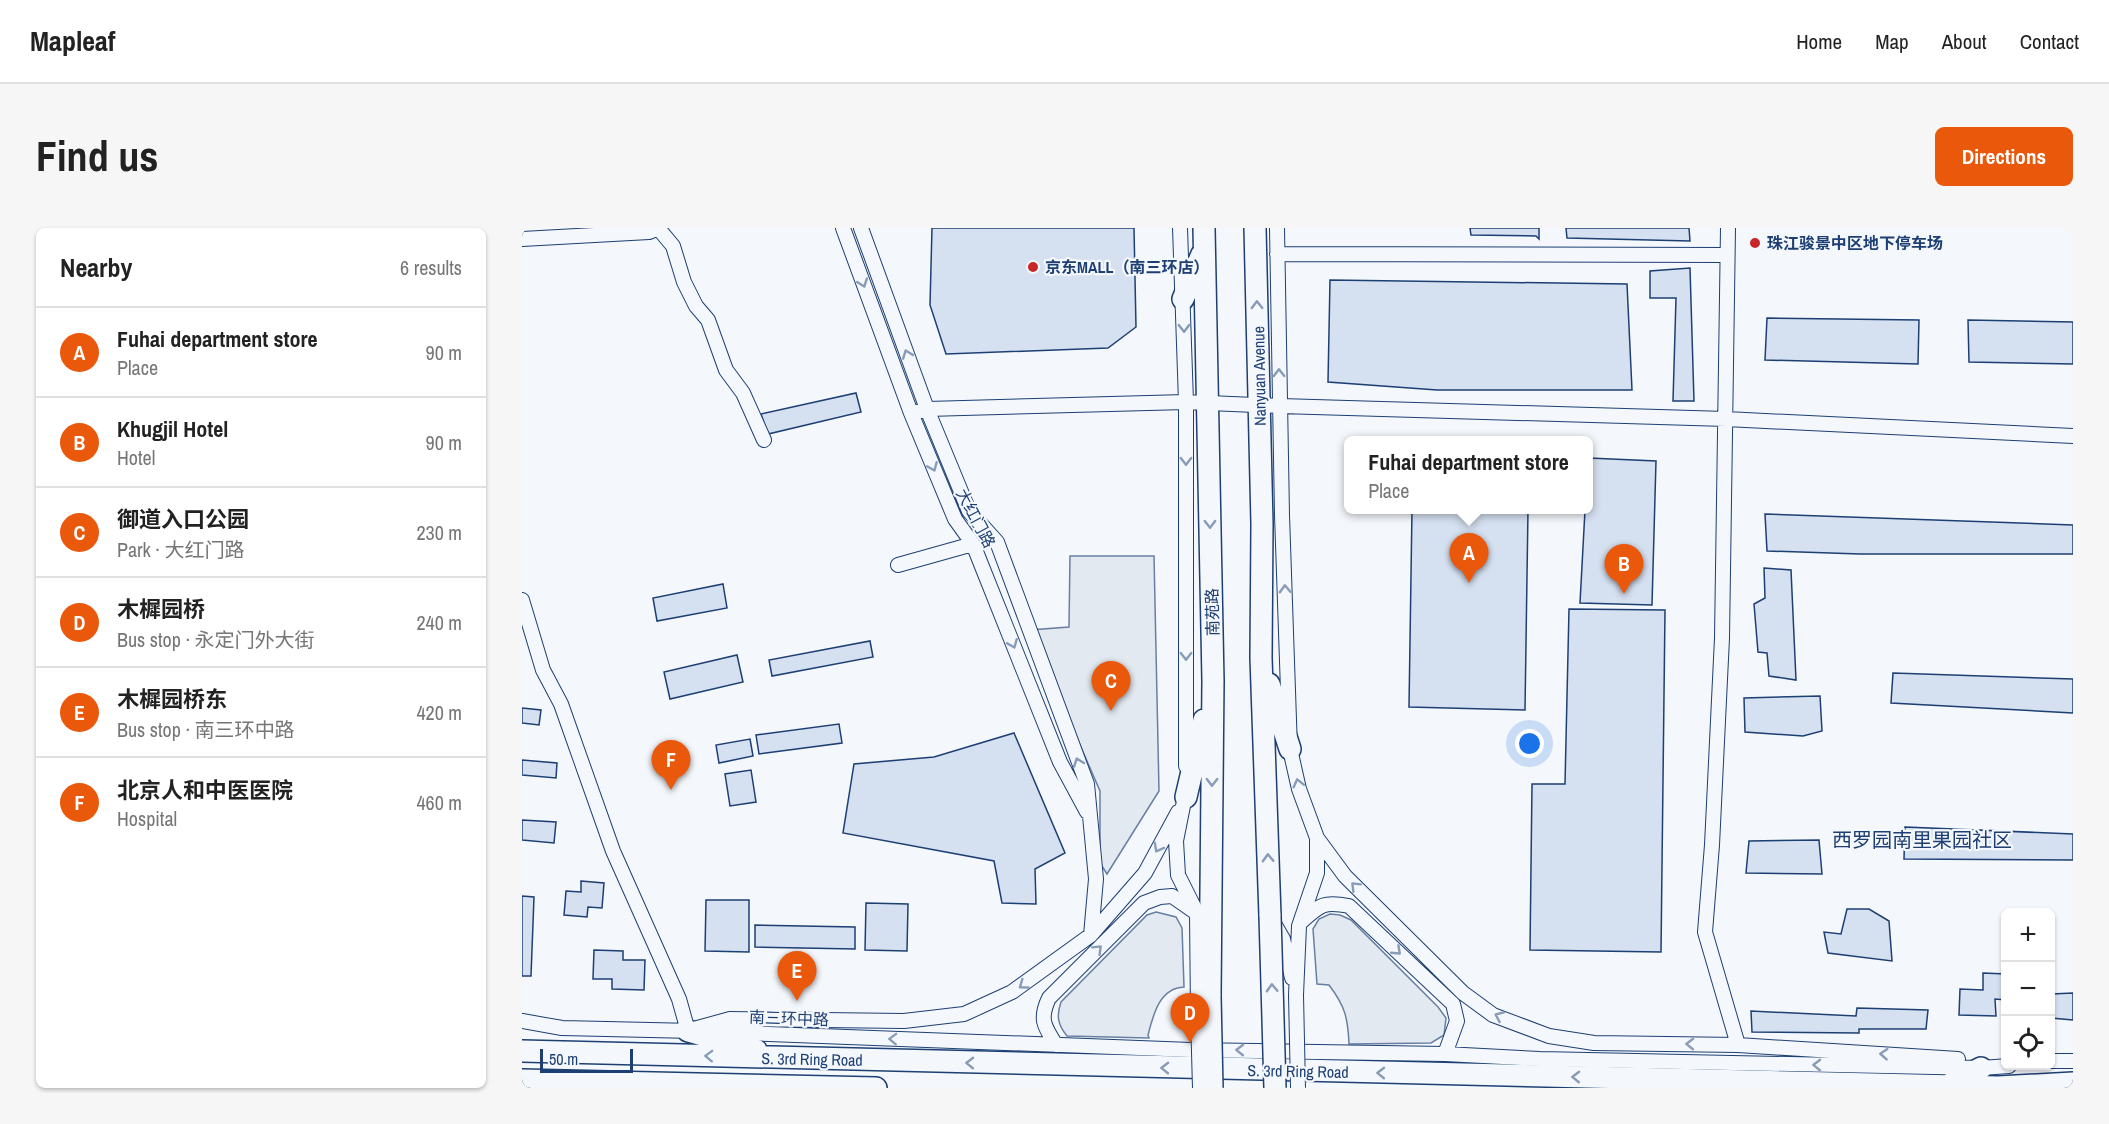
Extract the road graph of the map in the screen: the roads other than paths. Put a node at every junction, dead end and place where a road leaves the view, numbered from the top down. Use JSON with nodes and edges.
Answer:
{"nodes":[{"id":1,"x":659,"y":228,"type":"edge"},
{"id":2,"x":843,"y":228,"type":"edge"},
{"id":3,"x":861,"y":228,"type":"edge"},
{"id":4,"x":1180,"y":228,"type":"edge"},
{"id":5,"x":1256,"y":228,"type":"edge"},
{"id":6,"x":1277,"y":228,"type":"edge"},
{"id":7,"x":1728,"y":228,"type":"edge"},
{"id":8,"x":1204,"y":238,"type":"edge"},
{"id":9,"x":522,"y":239,"type":"edge"},
{"id":10,"x":1277,"y":254,"type":"junction"},
{"id":11,"x":1726,"y":255,"type":"junction"},
{"id":12,"x":1183,"y":300,"type":"junction"},
{"id":13,"x":1186,"y":402,"type":"junction"},
{"id":14,"x":1209,"y":402,"type":"junction"},
{"id":15,"x":1270,"y":406,"type":"junction"},
{"id":16,"x":927,"y":409,"type":"junction"},
{"id":17,"x":911,"y":413,"type":"junction"},
{"id":18,"x":1726,"y":419,"type":"junction"},
{"id":19,"x":2073,"y":436,"type":"edge"},
{"id":20,"x":765,"y":440,"type":"dead end"},
{"id":21,"x":973,"y":544,"type":"junction"},
{"id":22,"x":898,"y":565,"type":"dead end"},
{"id":23,"x":522,"y":600,"type":"edge"},
{"id":24,"x":1261,"y":658,"type":"junction"},
{"id":25,"x":1213,"y":681,"type":"junction"},
{"id":26,"x":1290,"y":749,"type":"junction"},
{"id":27,"x":1186,"y":797,"type":"junction"},
{"id":28,"x":1091,"y":818,"type":"junction"},
{"id":29,"x":1317,"y":838,"type":"junction"},
{"id":30,"x":1197,"y":913,"type":"junction"},
{"id":31,"x":1270,"y":916,"type":"junction"},
{"id":32,"x":1301,"y":922,"type":"junction"},
{"id":33,"x":1091,"y":935,"type":"junction"},
{"id":34,"x":1296,"y":995,"type":"junction"},
{"id":35,"x":522,"y":1021,"type":"edge"},
{"id":36,"x":688,"y":1031,"type":"junction"},
{"id":37,"x":1056,"y":1045,"type":"junction"},
{"id":38,"x":1738,"y":1045,"type":"junction"},
{"id":39,"x":522,"y":1051,"type":"edge"},
{"id":40,"x":1445,"y":1054,"type":"junction"},
{"id":41,"x":788,"y":1058,"type":"junction"},
{"id":42,"x":2001,"y":1061,"type":"edge"},
{"id":43,"x":2055,"y":1061,"type":"edge"},
{"id":44,"x":2073,"y":1061,"type":"edge"},
{"id":45,"x":2001,"y":1066,"type":"edge"},
{"id":46,"x":1981,"y":1068,"type":"junction"},
{"id":47,"x":522,"y":1080,"type":"edge"},
{"id":48,"x":2073,"y":1083,"type":"edge"},
{"id":49,"x":726,"y":1084,"type":"junction"},
{"id":50,"x":1949,"y":1085,"type":"junction"},
{"id":51,"x":693,"y":1088,"type":"edge"},
{"id":52,"x":876,"y":1088,"type":"edge"},
{"id":53,"x":1200,"y":1088,"type":"edge"},
{"id":54,"x":1212,"y":1088,"type":"edge"},
{"id":55,"x":1275,"y":1088,"type":"edge"},
{"id":56,"x":1298,"y":1088,"type":"edge"}],
"edges":[{"from":1,"to":9,"type":"street"},
{"from":1,"to":20,"type":"street"},
{"from":2,"to":17,"type":"street","name":"大红门路","one_way":true},
{"from":16,"to":3,"type":"street","name":"大红门路","one_way":true},
{"from":4,"to":12,"type":"street"},
{"from":15,"to":5,"type":"highway","name":"Nanyuan Avenue","one_way":true},
{"from":6,"to":10,"type":"street"},
{"from":7,"to":11,"type":"street"},
{"from":8,"to":12,"type":"highway"},
{"from":8,"to":14,"type":"highway","name":"南苑路"},
{"from":10,"to":11,"type":"street"},
{"from":15,"to":10,"type":"street","one_way":true},
{"from":11,"to":18,"type":"street"},
{"from":12,"to":13,"type":"street","one_way":true},
{"from":13,"to":14,"type":"street"},
{"from":13,"to":16,"type":"street"},
{"from":13,"to":27,"type":"street","one_way":true},
{"from":14,"to":15,"type":"street"},
{"from":14,"to":25,"type":"highway","name":"南苑路","one_way":true},
{"from":15,"to":18,"type":"street"},
{"from":15,"to":24,"type":"highway"},
{"from":26,"to":15,"type":"street","one_way":true},
{"from":16,"to":17,"type":"street"},
{"from":28,"to":16,"type":"street","name":"大红门路","one_way":true},
{"from":17,"to":21,"type":"street","name":"大红门路","one_way":true},
{"from":18,"to":19,"type":"street"},
{"from":18,"to":38,"type":"street"},
{"from":21,"to":22,"type":"street"},
{"from":21,"to":28,"type":"street","name":"大红门路","one_way":true},
{"from":23,"to":36,"type":"street"},
{"from":24,"to":26,"type":"highway"},
{"from":31,"to":24,"type":"highway","one_way":true},
{"from":25,"to":27,"type":"highway"},
{"from":25,"to":54,"type":"highway","name":"南苑路","one_way":true,"bridge":true},
{"from":29,"to":26,"type":"street","one_way":true},
{"from":27,"to":30,"type":"street"},
{"from":27,"to":33,"type":"street","one_way":true},
{"from":28,"to":33,"type":"street","name":"大红门路"},
{"from":29,"to":32,"type":"street"},
{"from":38,"to":29,"type":"street","one_way":true},
{"from":37,"to":30,"type":"street","one_way":true},
{"from":30,"to":53,"type":"street","bridge":true},
{"from":31,"to":34,"type":"street"},
{"from":55,"to":31,"type":"highway","one_way":true,"bridge":true},
{"from":32,"to":34,"type":"street"},
{"from":32,"to":40,"type":"street","one_way":true},
{"from":33,"to":36,"type":"street","one_way":true},
{"from":34,"to":56,"type":"street","bridge":true},
{"from":35,"to":36,"type":"street","name":"南三环中路"},
{"from":37,"to":36,"type":"street","name":"南三环中路","one_way":true},
{"from":36,"to":41,"type":"highway"},
{"from":40,"to":37,"type":"street","name":"南三环中路","one_way":true},
{"from":42,"to":38,"type":"street","one_way":true},
{"from":41,"to":39,"type":"highway","name":"S. 3rd Ring Road","one_way":true},
{"from":46,"to":40,"type":"street","name":"南三环中路","one_way":true},
{"from":50,"to":41,"type":"highway","name":"S. 3rd Ring Road","one_way":true},
{"from":43,"to":44,"type":"street"},
{"from":45,"to":46,"type":"street"},
{"from":46,"to":50,"type":"highway"},
{"from":47,"to":49,"type":"highway","name":"S. 3rd Ring Road"},
{"from":48,"to":50,"type":"highway","name":"S. 3rd Ring Road"},
{"from":49,"to":51,"type":"highway"},
{"from":49,"to":52,"type":"highway","name":"S. 3rd Ring Road"}]}
